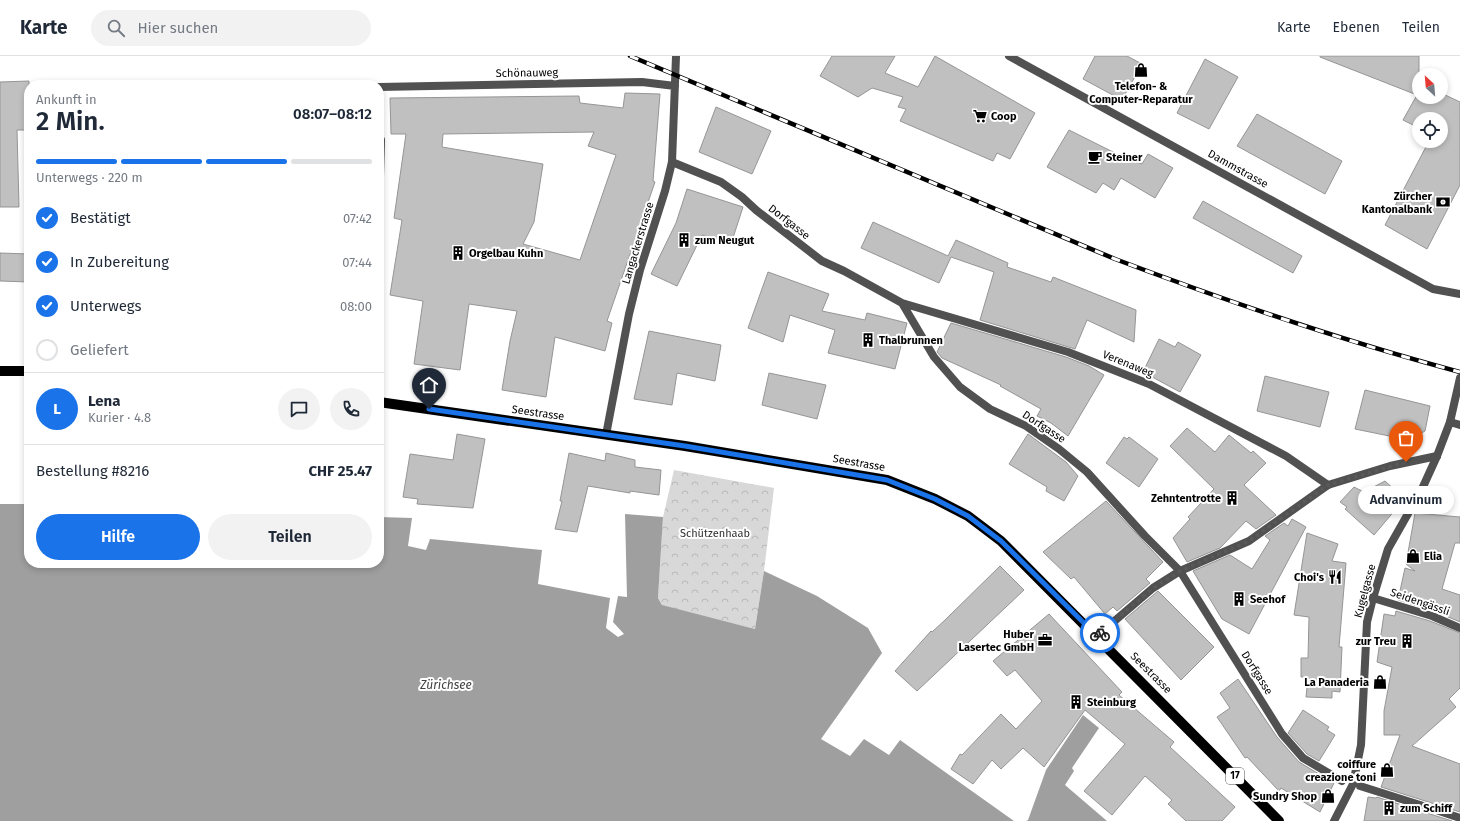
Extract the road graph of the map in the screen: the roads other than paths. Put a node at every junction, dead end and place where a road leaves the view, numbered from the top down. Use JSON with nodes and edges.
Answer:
{"nodes":[{"id":1,"x":676,"y":56,"type":"edge"},
{"id":2,"x":1009,"y":56,"type":"edge"},
{"id":3,"x":675,"y":86,"type":"junction"},
{"id":4,"x":384,"y":87,"type":"edge"},
{"id":5,"x":672,"y":162,"type":"junction"},
{"id":6,"x":1460,"y":294,"type":"edge"},
{"id":7,"x":902,"y":303,"type":"junction"},
{"id":8,"x":0,"y":371,"type":"edge"},
{"id":9,"x":24,"y":371,"type":"edge"},
{"id":10,"x":1460,"y":378,"type":"edge"},
{"id":11,"x":384,"y":403,"type":"edge"},
{"id":12,"x":1450,"y":422,"type":"junction"},
{"id":13,"x":1460,"y":425,"type":"edge"},
{"id":14,"x":606,"y":435,"type":"junction"},
{"id":15,"x":1437,"y":456,"type":"junction"},
{"id":16,"x":1328,"y":485,"type":"junction"},
{"id":17,"x":1180,"y":571,"type":"junction"},
{"id":18,"x":1373,"y":598,"type":"junction"},
{"id":19,"x":1460,"y":628,"type":"edge"},
{"id":20,"x":1097,"y":636,"type":"junction"},
{"id":21,"x":1342,"y":781,"type":"dead end"},
{"id":22,"x":1360,"y":786,"type":"dead end"},
{"id":23,"x":1460,"y":818,"type":"edge"},
{"id":24,"x":1279,"y":821,"type":"edge"},
{"id":25,"x":1334,"y":821,"type":"edge"}],
"edges":[{"from":1,"to":3,"type":"street","name":"Langackerstrasse"},
{"from":2,"to":6,"type":"street","name":"Dammstrasse"},
{"from":3,"to":4,"type":"street","name":"Schönauweg"},
{"from":3,"to":5,"type":"street","name":"Langackerstrasse"},
{"from":5,"to":7,"type":"street","name":"Dorfgasse"},
{"from":5,"to":14,"type":"street","name":"Langackerstrasse"},
{"from":7,"to":16,"type":"street","name":"Verenaweg"},
{"from":7,"to":17,"type":"street","name":"Dorfgasse"},
{"from":8,"to":9,"type":"main road"},
{"from":10,"to":12,"type":"street","name":"Kugelgasse"},
{"from":11,"to":14,"type":"main road","name":"Seestrasse","number":"17"},
{"from":12,"to":13,"type":"street"},
{"from":12,"to":15,"type":"street","name":"Kugelgasse"},
{"from":14,"to":20,"type":"main road","name":"Seestrasse","number":"17"},
{"from":15,"to":16,"type":"street"},
{"from":15,"to":18,"type":"street","name":"Kugelgasse"},
{"from":16,"to":17,"type":"street"},
{"from":17,"to":20,"type":"street"},
{"from":17,"to":21,"type":"street","name":"Dorfgasse"},
{"from":18,"to":19,"type":"street","name":"Seidengässli"},
{"from":18,"to":25,"type":"street","name":"Kugelgasse"},
{"from":20,"to":24,"type":"main road","name":"Seestrasse","number":"17"},
{"from":22,"to":23,"type":"street"}]}
